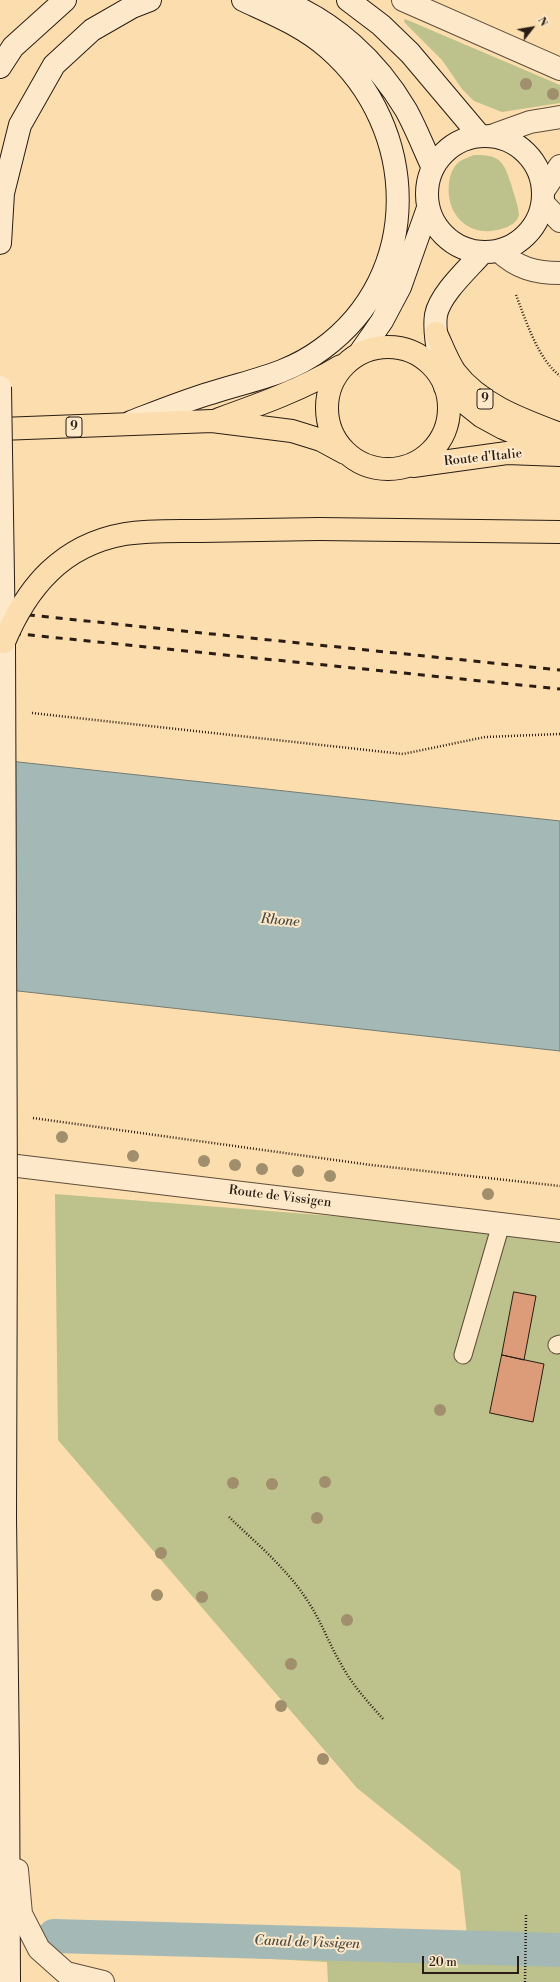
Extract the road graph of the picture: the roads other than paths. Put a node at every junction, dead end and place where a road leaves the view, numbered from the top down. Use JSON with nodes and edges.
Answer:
{"nodes":[{"id":1,"x":65,"y":0,"type":"edge"},
{"id":2,"x":150,"y":0,"type":"edge"},
{"id":3,"x":243,"y":0,"type":"edge"},
{"id":4,"x":280,"y":0,"type":"edge"},
{"id":5,"x":348,"y":0,"type":"edge"},
{"id":6,"x":403,"y":0,"type":"edge"},
{"id":7,"x":0,"y":67,"type":"edge"},
{"id":8,"x":560,"y":69,"type":"edge"},
{"id":9,"x":560,"y":117,"type":"edge"},
{"id":10,"x":486,"y":136,"type":"junction"},
{"id":11,"x":560,"y":166,"type":"edge"},
{"id":12,"x":433,"y":168,"type":"junction"},
{"id":13,"x":543,"y":196,"type":"junction"},
{"id":14,"x":428,"y":208,"type":"junction"},
{"id":15,"x":560,"y":221,"type":"edge"},
{"id":16,"x":0,"y":243,"type":"edge"},
{"id":17,"x":491,"y":252,"type":"junction"},
{"id":18,"x":560,"y":273,"type":"edge"},
{"id":19,"x":436,"y":333,"type":"junction"},
{"id":20,"x":352,"y":359,"type":"junction"},
{"id":21,"x":444,"y":385,"type":"junction"},
{"id":22,"x":0,"y":387,"type":"edge"},
{"id":23,"x":212,"y":421,"type":"junction"},
{"id":24,"x":122,"y":425,"type":"junction"},
{"id":25,"x":0,"y":429,"type":"edge"},
{"id":26,"x":560,"y":434,"type":"edge"},
{"id":27,"x":348,"y":454,"type":"junction"},
{"id":28,"x":560,"y":454,"type":"edge"},
{"id":29,"x":406,"y":467,"type":"junction"},
{"id":30,"x":560,"y":532,"type":"edge"},
{"id":31,"x":4,"y":642,"type":"junction"},
{"id":32,"x":0,"y":1164,"type":"edge"},
{"id":33,"x":501,"y":1224,"type":"junction"},
{"id":34,"x":560,"y":1231,"type":"edge"},
{"id":35,"x":463,"y":1355,"type":"dead end"},
{"id":36,"x":8,"y":1761,"type":"junction"},
{"id":37,"x":9,"y":1982,"type":"edge"},
{"id":38,"x":102,"y":1982,"type":"edge"}],
"edges":[{"from":1,"to":7,"type":"main road"},
{"from":2,"to":16,"type":"main road"},
{"from":3,"to":24,"type":"main road"},
{"from":4,"to":12,"type":"main road"},
{"from":5,"to":10,"type":"main road"},
{"from":6,"to":8,"type":"main road"},
{"from":9,"to":10,"type":"main road"},
{"from":10,"to":12,"type":"main road"},
{"from":10,"to":13,"type":"main road"},
{"from":11,"to":13,"type":"main road"},
{"from":12,"to":14,"type":"main road"},
{"from":13,"to":15,"type":"main road"},
{"from":13,"to":17,"type":"main road"},
{"from":14,"to":17,"type":"main road"},
{"from":14,"to":20,"type":"main road"},
{"from":17,"to":18,"type":"main road"},
{"from":17,"to":19,"type":"main road"},
{"from":19,"to":21,"type":"main road"},
{"from":19,"to":26,"type":"main road","number":"9"},
{"from":20,"to":21,"type":"main road"},
{"from":20,"to":23,"type":"main road","number":"9"},
{"from":20,"to":27,"type":"main road"},
{"from":21,"to":28,"type":"main road","name":"Route d'Italie","number":"9"},
{"from":21,"to":29,"type":"main road"},
{"from":22,"to":31,"type":"main road","bridge":true},
{"from":23,"to":24,"type":"main road","number":"9"},
{"from":23,"to":27,"type":"main road","number":"9"},
{"from":24,"to":25,"type":"main road","number":"9"},
{"from":27,"to":29,"type":"main road"},
{"from":28,"to":29,"type":"main road","name":"Route d'Italie","number":"9"},
{"from":30,"to":31,"type":"main road","bridge":true},
{"from":31,"to":36,"type":"main road","bridge":true},
{"from":32,"to":33,"type":"main road","name":"Route de Vissigen"},
{"from":33,"to":34,"type":"main road","name":"Route de Vissigen"},
{"from":33,"to":35,"type":"lane"},
{"from":36,"to":37,"type":"main road"},
{"from":36,"to":38,"type":"main road"}]}
